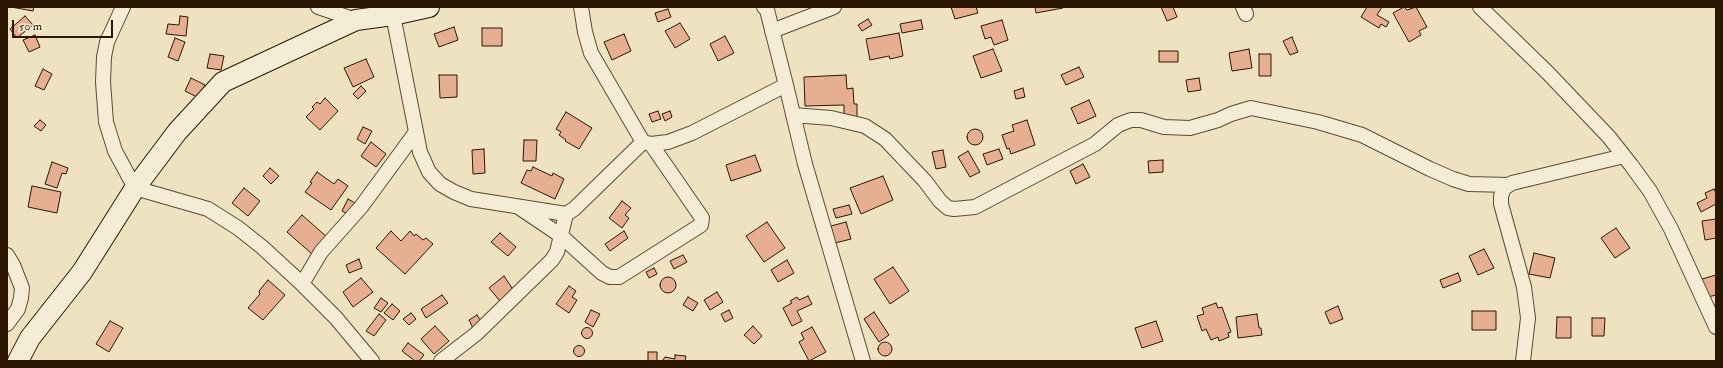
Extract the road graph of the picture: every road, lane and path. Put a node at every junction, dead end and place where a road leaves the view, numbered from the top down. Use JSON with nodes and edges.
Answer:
{"nodes":[{"id":1,"x":123,"y":7,"type":"edge"},
{"id":2,"x":318,"y":7,"type":"edge"},
{"id":3,"x":430,"y":7,"type":"edge"},
{"id":4,"x":581,"y":7,"type":"edge"},
{"id":5,"x":764,"y":7,"type":"edge"},
{"id":6,"x":834,"y":7,"type":"edge"},
{"id":7,"x":1480,"y":7,"type":"edge"},
{"id":8,"x":393,"y":15,"type":"junction"},
{"id":9,"x":356,"y":20,"type":"junction"},
{"id":10,"x":772,"y":31,"type":"junction"},
{"id":11,"x":786,"y":85,"type":"junction"},
{"id":12,"x":793,"y":115,"type":"junction"},
{"id":13,"x":416,"y":132,"type":"junction"},
{"id":14,"x":647,"y":143,"type":"junction"},
{"id":15,"x":1624,"y":156,"type":"junction"},
{"id":16,"x":1509,"y":185,"type":"junction"},
{"id":17,"x":135,"y":188,"type":"junction"},
{"id":18,"x":519,"y":207,"type":"junction"},
{"id":19,"x":566,"y":214,"type":"junction"},
{"id":20,"x":560,"y":235,"type":"junction"},
{"id":21,"x":7,"y":255,"type":"edge"},
{"id":22,"x":302,"y":284,"type":"junction"},
{"id":23,"x":7,"y":324,"type":"edge"},
{"id":24,"x":1716,"y":327,"type":"edge"},
{"id":25,"x":18,"y":361,"type":"edge"},
{"id":26,"x":372,"y":361,"type":"edge"},
{"id":27,"x":441,"y":361,"type":"edge"},
{"id":28,"x":863,"y":361,"type":"edge"},
{"id":29,"x":1523,"y":361,"type":"edge"}],
"edges":[{"from":1,"to":17,"type":"street"},
{"from":2,"to":9,"type":"street"},
{"from":3,"to":8,"type":"street"},
{"from":4,"to":14,"type":"street"},
{"from":5,"to":10,"type":"street"},
{"from":6,"to":10,"type":"street"},
{"from":7,"to":15,"type":"street"},
{"from":8,"to":9,"type":"street"},
{"from":8,"to":13,"type":"street"},
{"from":9,"to":17,"type":"street"},
{"from":10,"to":11,"type":"street"},
{"from":11,"to":12,"type":"street"},
{"from":11,"to":14,"type":"street"},
{"from":12,"to":16,"type":"street"},
{"from":12,"to":28,"type":"street"},
{"from":13,"to":18,"type":"street"},
{"from":13,"to":22,"type":"street"},
{"from":14,"to":19,"type":"street"},
{"from":14,"to":20,"type":"street"},
{"from":15,"to":16,"type":"street"},
{"from":15,"to":24,"type":"street"},
{"from":16,"to":29,"type":"street"},
{"from":17,"to":22,"type":"street"},
{"from":17,"to":25,"type":"street"},
{"from":18,"to":19,"type":"street"},
{"from":18,"to":20,"type":"street"},
{"from":19,"to":20,"type":"street"},
{"from":20,"to":27,"type":"street"},
{"from":21,"to":23,"type":"street"},
{"from":22,"to":26,"type":"street"}]}
